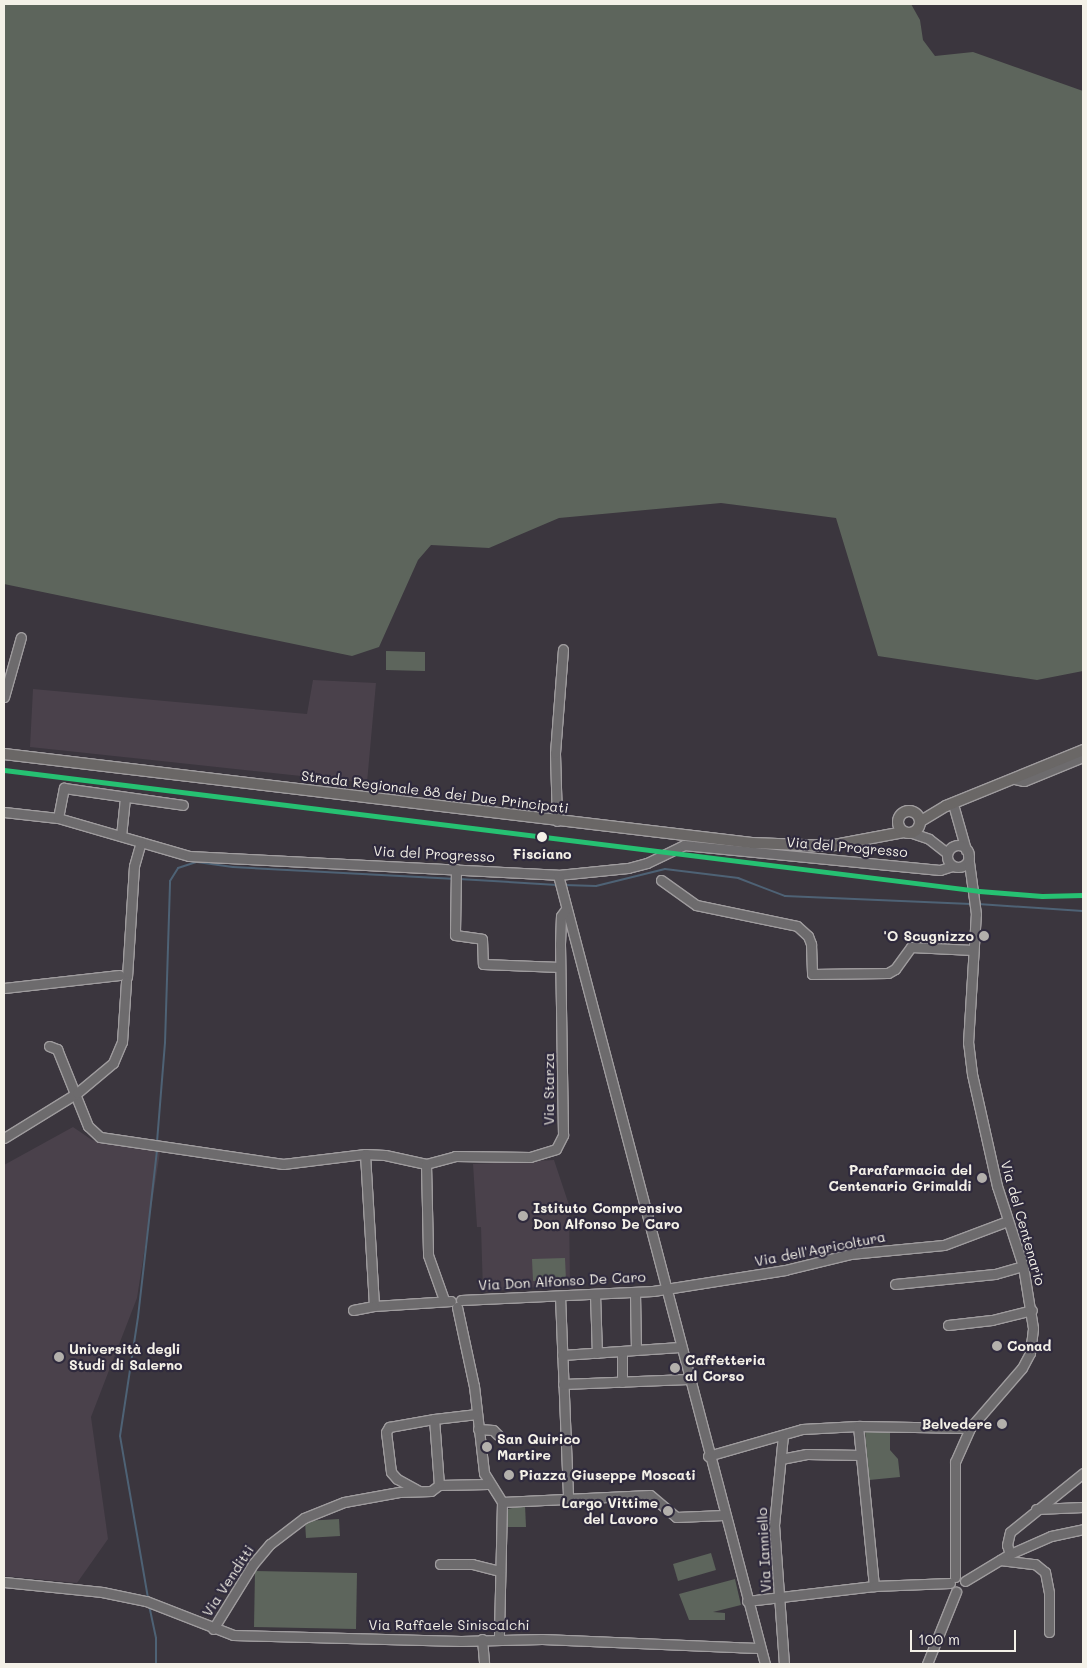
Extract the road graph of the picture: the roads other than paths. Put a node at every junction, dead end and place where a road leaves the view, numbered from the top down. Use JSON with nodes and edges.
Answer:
{"nodes":[{"id":1,"x":22,"y":637,"type":"dead end"},
{"id":2,"x":563,"y":649,"type":"dead end"},
{"id":3,"x":4,"y":697,"type":"edge"},
{"id":4,"x":1083,"y":750,"type":"edge"},
{"id":5,"x":4,"y":754,"type":"edge"},
{"id":6,"x":1083,"y":757,"type":"edge"},
{"id":7,"x":1014,"y":780,"type":"junction"},
{"id":8,"x":125,"y":797,"type":"junction"},
{"id":9,"x":949,"y":805,"type":"junction"},
{"id":10,"x":183,"y":806,"type":"dead end"},
{"id":11,"x":908,"y":811,"type":"junction"},
{"id":12,"x":4,"y":812,"type":"edge"},
{"id":13,"x":899,"y":817,"type":"junction"},
{"id":14,"x":58,"y":818,"type":"junction"},
{"id":15,"x":557,"y":821,"type":"junction"},
{"id":16,"x":920,"y":823,"type":"junction"},
{"id":17,"x":908,"y":832,"type":"junction"},
{"id":18,"x":121,"y":836,"type":"junction"},
{"id":19,"x":862,"y":839,"type":"junction"},
{"id":20,"x":933,"y":841,"type":"junction"},
{"id":21,"x":141,"y":842,"type":"junction"},
{"id":22,"x":967,"y":853,"type":"junction"},
{"id":23,"x":951,"y":859,"type":"junction"},
{"id":24,"x":456,"y":876,"type":"junction"},
{"id":25,"x":969,"y":876,"type":"junction"},
{"id":26,"x":559,"y":878,"type":"junction"},
{"id":27,"x":660,"y":880,"type":"dead end"},
{"id":28,"x":566,"y":909,"type":"junction"},
{"id":29,"x":973,"y":950,"type":"junction"},
{"id":30,"x":560,"y":967,"type":"junction"},
{"id":31,"x":122,"y":979,"type":"junction"},
{"id":32,"x":4,"y":988,"type":"edge"},
{"id":33,"x":48,"y":1046,"type":"dead end"},
{"id":34,"x":77,"y":1093,"type":"junction"},
{"id":35,"x":4,"y":1138,"type":"edge"},
{"id":36,"x":365,"y":1154,"type":"junction"},
{"id":37,"x":426,"y":1164,"type":"junction"},
{"id":38,"x":1008,"y":1221,"type":"junction"},
{"id":39,"x":1024,"y":1266,"type":"junction"},
{"id":40,"x":895,"y":1284,"type":"dead end"},
{"id":41,"x":664,"y":1288,"type":"junction"},
{"id":42,"x":634,"y":1293,"type":"junction"},
{"id":43,"x":595,"y":1294,"type":"junction"},
{"id":44,"x":560,"y":1296,"type":"junction"},
{"id":45,"x":453,"y":1302,"type":"junction"},
{"id":46,"x":374,"y":1306,"type":"junction"},
{"id":47,"x":353,"y":1310,"type":"dead end"},
{"id":48,"x":1032,"y":1310,"type":"junction"},
{"id":49,"x":948,"y":1325,"type":"dead end"},
{"id":50,"x":680,"y":1348,"type":"junction"},
{"id":51,"x":636,"y":1350,"type":"junction"},
{"id":52,"x":622,"y":1351,"type":"junction"},
{"id":53,"x":597,"y":1353,"type":"junction"},
{"id":54,"x":562,"y":1355,"type":"junction"},
{"id":55,"x":688,"y":1379,"type":"junction"},
{"id":56,"x":622,"y":1382,"type":"junction"},
{"id":57,"x":563,"y":1384,"type":"junction"},
{"id":58,"x":477,"y":1414,"type":"junction"},
{"id":59,"x":434,"y":1419,"type":"junction"},
{"id":60,"x":858,"y":1426,"type":"junction"},
{"id":61,"x":970,"y":1428,"type":"junction"},
{"id":62,"x":478,"y":1429,"type":"junction"},
{"id":63,"x":783,"y":1434,"type":"junction"},
{"id":64,"x":498,"y":1435,"type":"dead end"},
{"id":65,"x":861,"y":1455,"type":"junction"},
{"id":66,"x":708,"y":1456,"type":"junction"},
{"id":67,"x":781,"y":1459,"type":"junction"},
{"id":68,"x":1083,"y":1473,"type":"edge"},
{"id":69,"x":488,"y":1484,"type":"junction"},
{"id":70,"x":439,"y":1485,"type":"junction"},
{"id":71,"x":415,"y":1490,"type":"junction"},
{"id":72,"x":568,"y":1498,"type":"junction"},
{"id":73,"x":502,"y":1502,"type":"junction"},
{"id":74,"x":1083,"y":1508,"type":"edge"},
{"id":75,"x":1036,"y":1509,"type":"junction"},
{"id":76,"x":724,"y":1515,"type":"junction"},
{"id":77,"x":1083,"y":1529,"type":"edge"},
{"id":78,"x":1010,"y":1554,"type":"junction"},
{"id":79,"x":1000,"y":1560,"type":"junction"},
{"id":80,"x":440,"y":1564,"type":"dead end"},
{"id":81,"x":500,"y":1571,"type":"junction"},
{"id":82,"x":952,"y":1580,"type":"junction"},
{"id":83,"x":965,"y":1581,"type":"junction"},
{"id":84,"x":4,"y":1582,"type":"edge"},
{"id":85,"x":874,"y":1586,"type":"junction"},
{"id":86,"x":956,"y":1592,"type":"junction"},
{"id":87,"x":780,"y":1595,"type":"junction"},
{"id":88,"x":747,"y":1601,"type":"junction"},
{"id":89,"x":213,"y":1629,"type":"junction"},
{"id":90,"x":1049,"y":1632,"type":"dead end"},
{"id":91,"x":499,"y":1638,"type":"junction"},
{"id":92,"x":482,"y":1640,"type":"junction"},
{"id":93,"x":759,"y":1648,"type":"junction"},
{"id":94,"x":484,"y":1664,"type":"edge"},
{"id":95,"x":758,"y":1664,"type":"edge"},
{"id":96,"x":765,"y":1664,"type":"edge"},
{"id":97,"x":784,"y":1664,"type":"edge"},
{"id":98,"x":927,"y":1664,"type":"edge"}],
"edges":[{"from":1,"to":3,"type":"street"},
{"from":2,"to":15,"type":"street"},
{"from":4,"to":7,"type":"main road","name":"Strada Regionale 88 dei Due Principati"},
{"from":5,"to":15,"type":"main road","name":"Strada Regionale 88 dei Due Principati"},
{"from":6,"to":7,"type":"street"},
{"from":7,"to":9,"type":"main road","name":"Strada Regionale 88 dei Due Principati"},
{"from":8,"to":10,"type":"street"},
{"from":8,"to":14,"type":"street"},
{"from":8,"to":18,"type":"street"},
{"from":9,"to":11,"type":"main road","name":"Strada Regionale 88 dei Due Principati"},
{"from":9,"to":16,"type":"main road","name":"Strada Regionale 88 dei Due Principati"},
{"from":9,"to":22,"type":"street","name":"Via del Centenario"},
{"from":11,"to":13,"type":"main road","name":"Strada Regionale 88 dei Due Principati"},
{"from":11,"to":16,"type":"main road"},
{"from":12,"to":14,"type":"street","name":"Via del Progresso"},
{"from":13,"to":17,"type":"main road"},
{"from":13,"to":19,"type":"main road","name":"Strada Regionale 88 dei Due Principati"},
{"from":14,"to":18,"type":"street","name":"Via del Progresso"},
{"from":15,"to":19,"type":"main road","name":"Strada Regionale 88 dei Due Principati"},
{"from":16,"to":17,"type":"main road","name":"Strada Regionale 88 dei Due Principati"},
{"from":16,"to":20,"type":"street"},
{"from":17,"to":19,"type":"main road","name":"Strada Regionale 88 dei Due Principati"},
{"from":17,"to":20,"type":"street"},
{"from":18,"to":21,"type":"street","name":"Via del Progresso"},
{"from":20,"to":23,"type":"street"},
{"from":21,"to":24,"type":"street","name":"Via del Progresso"},
{"from":21,"to":31,"type":"street"},
{"from":22,"to":23,"type":"street"},
{"from":22,"to":23,"type":"street"},
{"from":22,"to":25,"type":"street","name":"Via del Centenario"},
{"from":23,"to":25,"type":"street"},
{"from":23,"to":26,"type":"street","name":"Via del Progresso"},
{"from":24,"to":26,"type":"street","name":"Via del Progresso"},
{"from":24,"to":30,"type":"street"},
{"from":25,"to":29,"type":"street","name":"Via del Centenario"},
{"from":26,"to":28,"type":"street"},
{"from":27,"to":29,"type":"street"},
{"from":28,"to":30,"type":"street","name":"Via Starza"},
{"from":28,"to":41,"type":"street"},
{"from":29,"to":38,"type":"street","name":"Via del Centenario"},
{"from":30,"to":37,"type":"street","name":"Via Starza"},
{"from":31,"to":32,"type":"street"},
{"from":31,"to":34,"type":"street"},
{"from":33,"to":34,"type":"street"},
{"from":34,"to":35,"type":"street"},
{"from":34,"to":36,"type":"street"},
{"from":36,"to":37,"type":"street"},
{"from":36,"to":46,"type":"street"},
{"from":37,"to":45,"type":"street"},
{"from":38,"to":39,"type":"street","name":"Via del Centenario"},
{"from":38,"to":41,"type":"street","name":"Via dell'Agricoltura"},
{"from":39,"to":40,"type":"street"},
{"from":39,"to":48,"type":"street","name":"Via del Centenario"},
{"from":41,"to":42,"type":"street","name":"Via Don Alfonso De Caro"},
{"from":41,"to":50,"type":"street"},
{"from":42,"to":43,"type":"street","name":"Via Don Alfonso De Caro"},
{"from":42,"to":51,"type":"street"},
{"from":43,"to":44,"type":"street","name":"Via Don Alfonso De Caro"},
{"from":43,"to":53,"type":"street"},
{"from":44,"to":45,"type":"street","name":"Via Don Alfonso De Caro"},
{"from":44,"to":54,"type":"street"},
{"from":45,"to":46,"type":"street","name":"Via Don Alfonso De Caro"},
{"from":45,"to":58,"type":"street"},
{"from":46,"to":47,"type":"street","name":"Via Don Alfonso De Caro"},
{"from":48,"to":49,"type":"street"},
{"from":48,"to":61,"type":"street","name":"Via del Centenario"},
{"from":50,"to":51,"type":"street"},
{"from":50,"to":55,"type":"street"},
{"from":51,"to":52,"type":"street"},
{"from":52,"to":53,"type":"street"},
{"from":52,"to":56,"type":"street"},
{"from":53,"to":54,"type":"street"},
{"from":54,"to":57,"type":"street"},
{"from":55,"to":56,"type":"street"},
{"from":55,"to":66,"type":"street"},
{"from":56,"to":57,"type":"street"},
{"from":57,"to":72,"type":"street"},
{"from":58,"to":59,"type":"street"},
{"from":58,"to":62,"type":"street"},
{"from":59,"to":70,"type":"street"},
{"from":59,"to":71,"type":"street"},
{"from":60,"to":61,"type":"street"},
{"from":60,"to":63,"type":"street"},
{"from":60,"to":65,"type":"street"},
{"from":61,"to":82,"type":"street","name":"Via del Centenario"},
{"from":62,"to":64,"type":"street"},
{"from":62,"to":69,"type":"street"},
{"from":63,"to":66,"type":"street"},
{"from":63,"to":67,"type":"street","name":"Via Ianniello"},
{"from":65,"to":67,"type":"street"},
{"from":65,"to":85,"type":"street"},
{"from":66,"to":76,"type":"street"},
{"from":67,"to":87,"type":"street","name":"Via Ianniello"},
{"from":68,"to":75,"type":"street"},
{"from":69,"to":70,"type":"street","name":"Via Venditti"},
{"from":69,"to":73,"type":"street"},
{"from":70,"to":71,"type":"street","name":"Via Venditti"},
{"from":71,"to":89,"type":"street","name":"Via Venditti"},
{"from":72,"to":73,"type":"street"},
{"from":72,"to":76,"type":"street"},
{"from":73,"to":81,"type":"street"},
{"from":74,"to":75,"type":"street"},
{"from":75,"to":78,"type":"street"},
{"from":76,"to":88,"type":"street"},
{"from":77,"to":78,"type":"street"},
{"from":78,"to":79,"type":"street"},
{"from":79,"to":83,"type":"street"},
{"from":79,"to":90,"type":"street"},
{"from":80,"to":81,"type":"street"},
{"from":81,"to":91,"type":"street"},
{"from":82,"to":83,"type":"street"},
{"from":82,"to":85,"type":"street"},
{"from":82,"to":86,"type":"street"},
{"from":83,"to":86,"type":"street"},
{"from":84,"to":89,"type":"street","name":"Via Raffaele Siniscalchi"},
{"from":85,"to":87,"type":"street"},
{"from":86,"to":98,"type":"street"},
{"from":87,"to":88,"type":"street"},
{"from":87,"to":97,"type":"street","name":"Via Ianniello"},
{"from":88,"to":93,"type":"street"},
{"from":89,"to":92,"type":"street","name":"Via Raffaele Siniscalchi"},
{"from":91,"to":92,"type":"street","name":"Via Raffaele Siniscalchi"},
{"from":91,"to":93,"type":"street","name":"Via Raffaele Siniscalchi"},
{"from":92,"to":94,"type":"street"},
{"from":93,"to":95,"type":"street"},
{"from":93,"to":96,"type":"street"}]}
